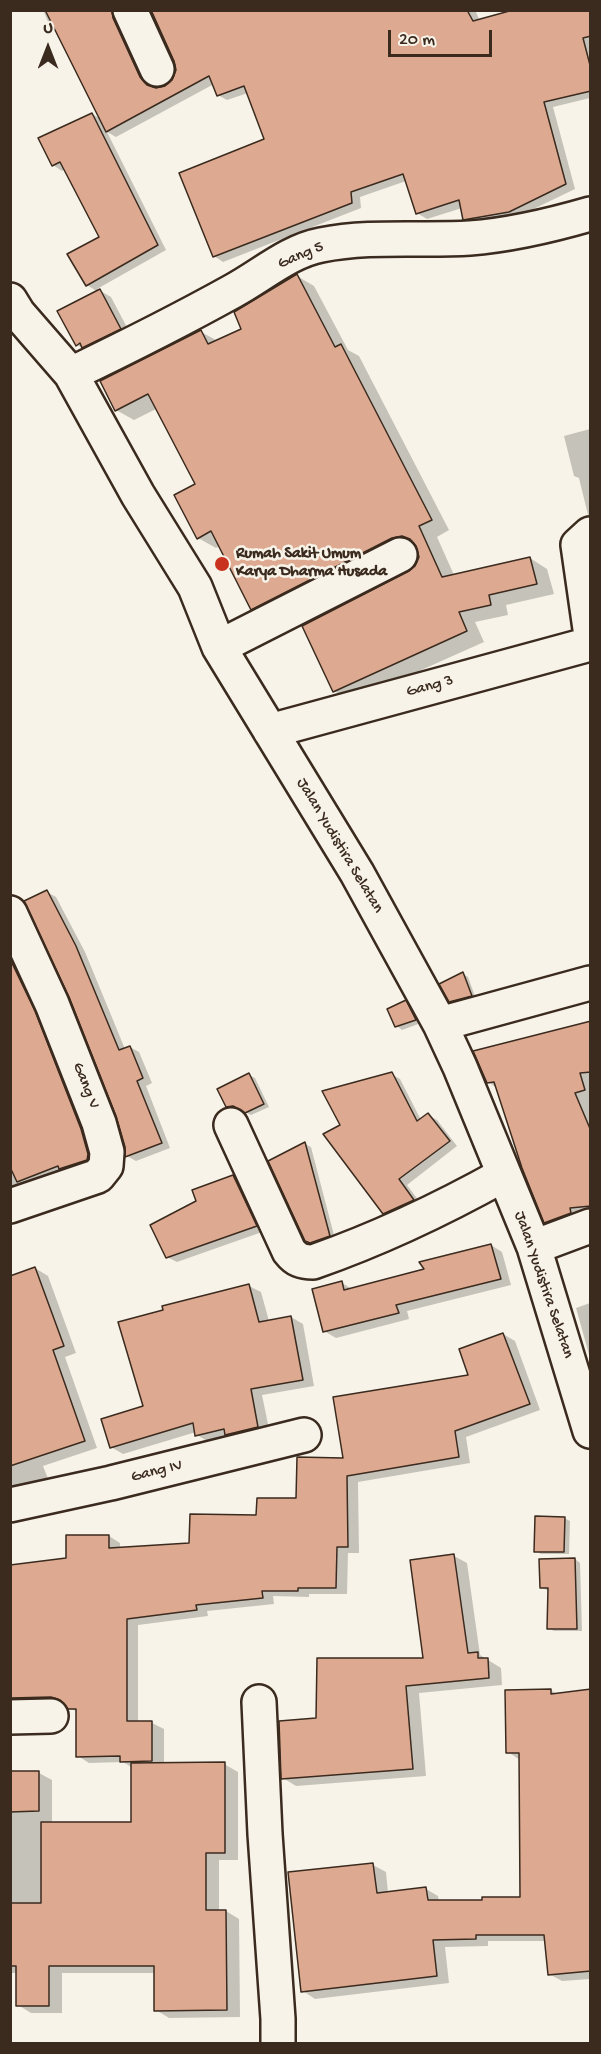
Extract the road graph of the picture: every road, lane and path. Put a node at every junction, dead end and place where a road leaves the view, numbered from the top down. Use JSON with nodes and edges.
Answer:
{"nodes":[{"id":1,"x":130,"y":10,"type":"edge"},
{"id":2,"x":157,"y":69,"type":"dead end"},
{"id":3,"x":591,"y":214,"type":"edge"},
{"id":4,"x":10,"y":300,"type":"edge"},
{"id":5,"x":71,"y":374,"type":"junction"},
{"id":6,"x":591,"y":534,"type":"edge"},
{"id":7,"x":400,"y":555,"type":"dead end"},
{"id":8,"x":591,"y":629,"type":"edge"},
{"id":9,"x":591,"y":644,"type":"edge"},
{"id":10,"x":219,"y":647,"type":"junction"},
{"id":11,"x":270,"y":731,"type":"junction"},
{"id":12,"x":10,"y":913,"type":"edge"},
{"id":13,"x":591,"y":983,"type":"edge"},
{"id":14,"x":440,"y":1024,"type":"junction"},
{"id":15,"x":231,"y":1125,"type":"dead end"},
{"id":16,"x":503,"y":1175,"type":"junction"},
{"id":17,"x":10,"y":1206,"type":"edge"},
{"id":18,"x":591,"y":1226,"type":"edge"},
{"id":19,"x":534,"y":1247,"type":"junction"},
{"id":20,"x":591,"y":1431,"type":"edge"},
{"id":21,"x":304,"y":1435,"type":"dead end"},
{"id":22,"x":10,"y":1505,"type":"edge"},
{"id":23,"x":259,"y":1702,"type":"dead end"},
{"id":24,"x":51,"y":1716,"type":"dead end"},
{"id":25,"x":10,"y":1717,"type":"edge"},
{"id":26,"x":278,"y":2043,"type":"edge"}],
"edges":[{"from":1,"to":2,"type":"street"},
{"from":3,"to":5,"type":"street","name":"Gang 5"},
{"from":4,"to":5,"type":"street","name":"Jalan Yudistira Selatan"},
{"from":5,"to":10,"type":"street","name":"Jalan Yudistira Selatan"},
{"from":6,"to":8,"type":"street"},
{"from":7,"to":10,"type":"street"},
{"from":9,"to":11,"type":"street","name":"Gang 3"},
{"from":10,"to":11,"type":"street","name":"Jalan Yudistira Selatan"},
{"from":11,"to":14,"type":"street","name":"Jalan Yudistira Selatan"},
{"from":12,"to":17,"type":"street","name":"Gang V"},
{"from":13,"to":14,"type":"street"},
{"from":14,"to":16,"type":"street","name":"Jalan Yudistira Selatan"},
{"from":15,"to":16,"type":"street"},
{"from":16,"to":19,"type":"street","name":"Jalan Yudistira Selatan"},
{"from":18,"to":19,"type":"street"},
{"from":19,"to":20,"type":"street","name":"Jalan Yudistira Selatan"},
{"from":21,"to":22,"type":"street","name":"Gang IV"},
{"from":23,"to":26,"type":"street"},
{"from":24,"to":25,"type":"street"}]}
